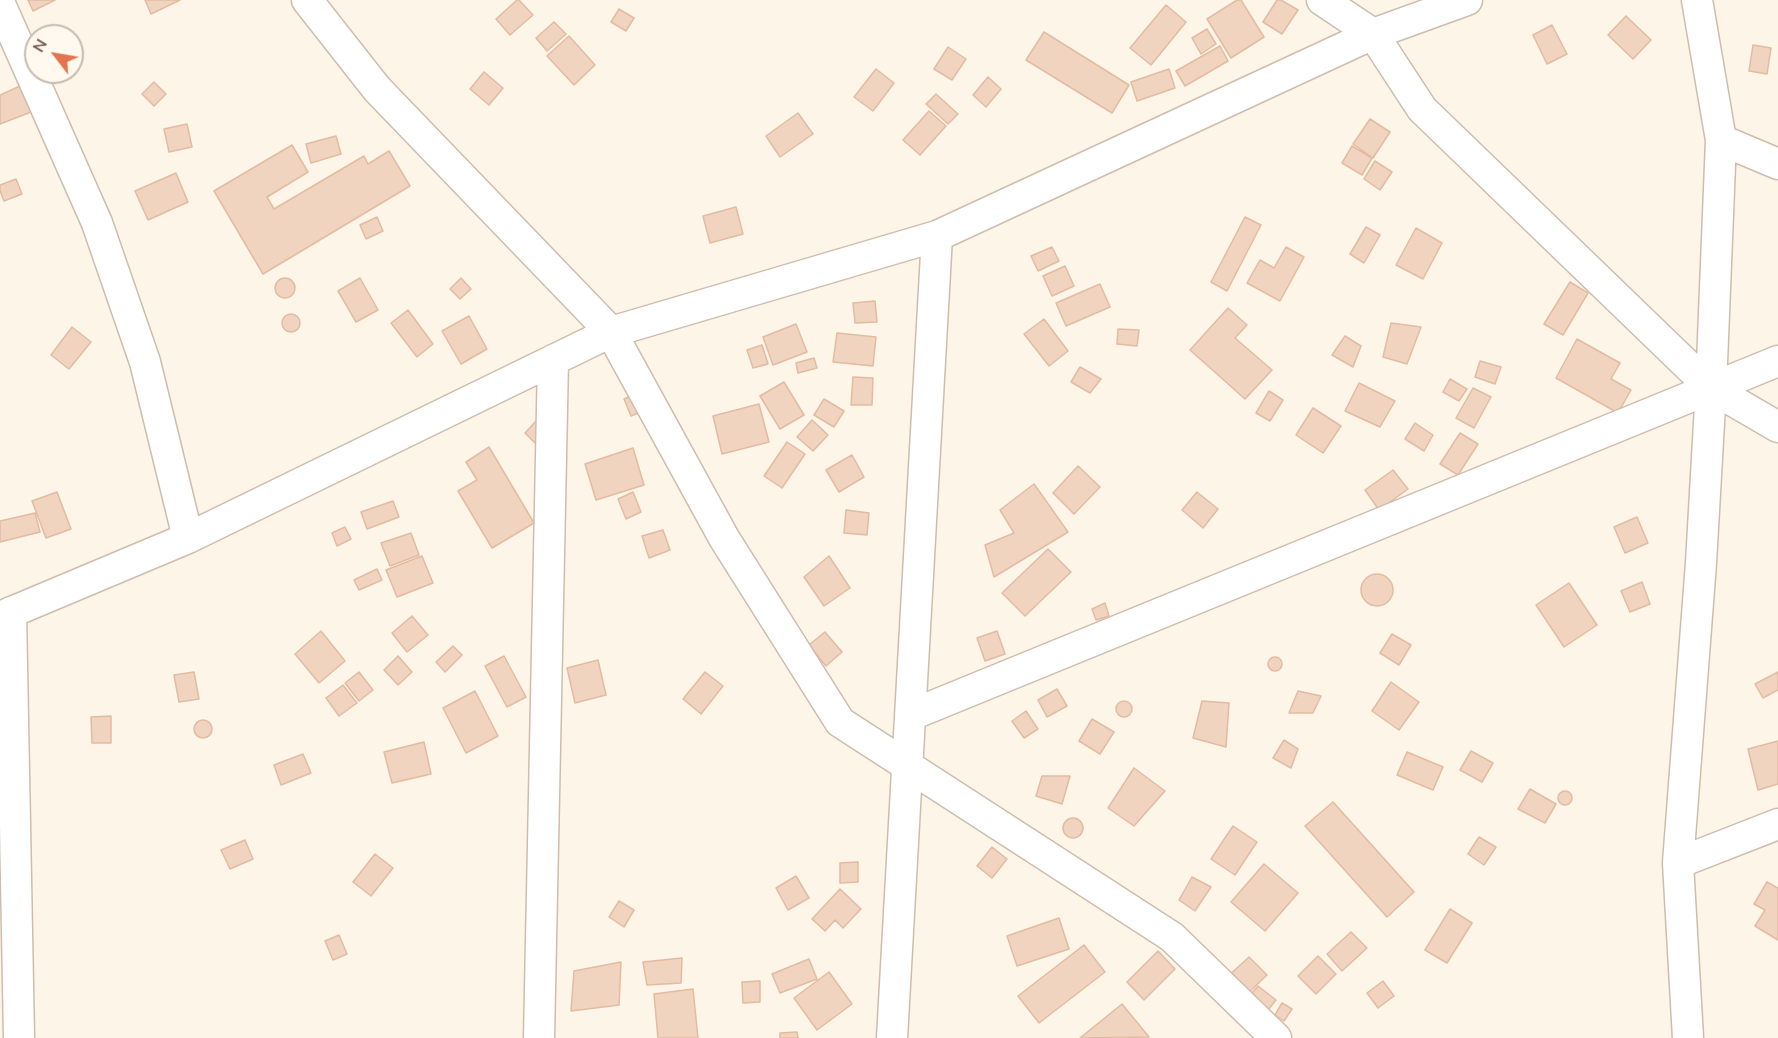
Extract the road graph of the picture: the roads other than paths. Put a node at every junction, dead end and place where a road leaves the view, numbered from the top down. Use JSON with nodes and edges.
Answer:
{"nodes":[{"id":1,"x":308,"y":0,"type":"edge"},
{"id":2,"x":1322,"y":0,"type":"edge"},
{"id":3,"x":1467,"y":0,"type":"edge"},
{"id":4,"x":1697,"y":0,"type":"edge"},
{"id":5,"x":0,"y":4,"type":"edge"},
{"id":6,"x":1373,"y":34,"type":"junction"},
{"id":7,"x":1721,"y":140,"type":"junction"},
{"id":8,"x":1778,"y":164,"type":"edge"},
{"id":9,"x":938,"y":236,"type":"junction"},
{"id":10,"x":611,"y":332,"type":"junction"},
{"id":11,"x":553,"y":360,"type":"junction"},
{"id":12,"x":1778,"y":361,"type":"edge"},
{"id":13,"x":1711,"y":388,"type":"junction"},
{"id":14,"x":1778,"y":427,"type":"edge"},
{"id":15,"x":188,"y":538,"type":"junction"},
{"id":16,"x":6,"y":614,"type":"edge"},
{"id":17,"x":911,"y":714,"type":"junction"},
{"id":18,"x":908,"y":766,"type":"junction"},
{"id":19,"x":1778,"y":824,"type":"edge"},
{"id":20,"x":1678,"y":863,"type":"junction"},
{"id":21,"x":19,"y":1038,"type":"edge"},
{"id":22,"x":538,"y":1038,"type":"edge"},
{"id":23,"x":892,"y":1038,"type":"edge"},
{"id":24,"x":1276,"y":1038,"type":"edge"},
{"id":25,"x":1688,"y":1038,"type":"edge"}],
"edges":[{"from":1,"to":10,"type":"street"},
{"from":2,"to":6,"type":"street"},
{"from":3,"to":6,"type":"street"},
{"from":4,"to":7,"type":"street"},
{"from":5,"to":15,"type":"street"},
{"from":6,"to":9,"type":"street"},
{"from":6,"to":13,"type":"street"},
{"from":7,"to":8,"type":"street"},
{"from":7,"to":13,"type":"street"},
{"from":9,"to":10,"type":"street"},
{"from":9,"to":17,"type":"street"},
{"from":10,"to":11,"type":"street"},
{"from":10,"to":18,"type":"street"},
{"from":11,"to":15,"type":"street"},
{"from":11,"to":22,"type":"street"},
{"from":12,"to":13,"type":"street"},
{"from":13,"to":14,"type":"street"},
{"from":13,"to":17,"type":"street"},
{"from":13,"to":20,"type":"street"},
{"from":15,"to":16,"type":"street"},
{"from":16,"to":21,"type":"street"},
{"from":17,"to":18,"type":"street"},
{"from":18,"to":23,"type":"street"},
{"from":18,"to":24,"type":"street"},
{"from":19,"to":20,"type":"street"},
{"from":20,"to":25,"type":"street"}]}
